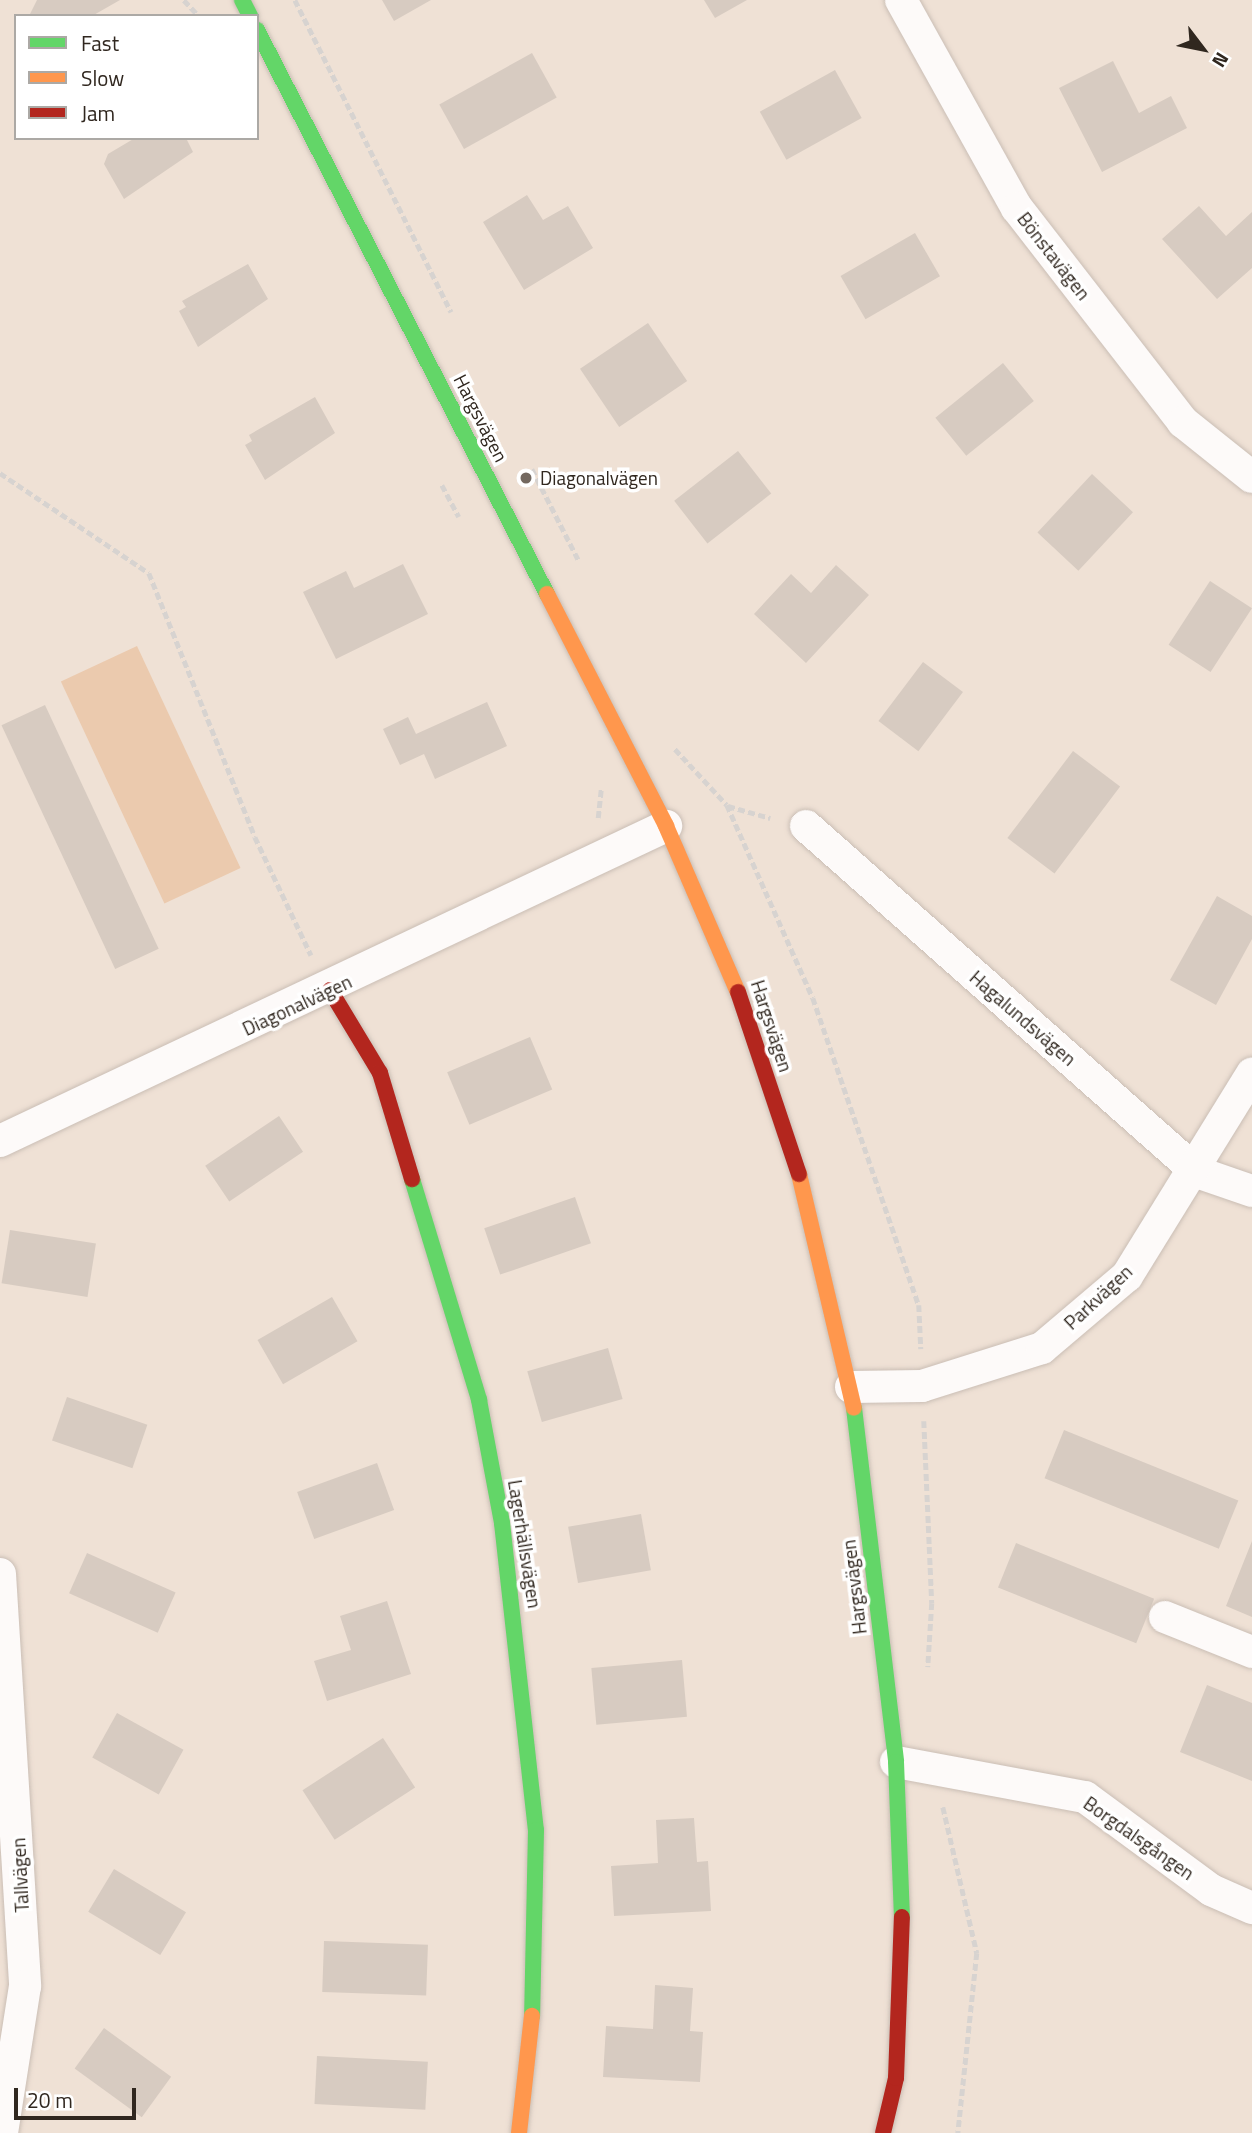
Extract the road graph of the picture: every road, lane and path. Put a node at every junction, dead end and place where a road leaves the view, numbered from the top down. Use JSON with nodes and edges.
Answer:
{"nodes":[{"id":1,"x":184,"y":0,"type":"edge"},
{"id":2,"x":901,"y":0,"type":"edge"},
{"id":3,"x":197,"y":14,"type":"edge"},
{"id":4,"x":259,"y":34,"type":"edge"},
{"id":5,"x":0,"y":473,"type":"edge"},
{"id":6,"x":436,"y":473,"type":"dead end"},
{"id":7,"x":1252,"y":477,"type":"edge"},
{"id":8,"x":466,"y":527,"type":"dead end"},
{"id":9,"x":602,"y":783,"type":"dead end"},
{"id":10,"x":727,"y":805,"type":"dead end"},
{"id":11,"x":666,"y":826,"type":"junction"},
{"id":12,"x":806,"y":826,"type":"joint"},
{"id":13,"x":587,"y":827,"type":"dead end"},
{"id":14,"x":325,"y":954,"type":"dead end"},
{"id":15,"x":330,"y":990,"type":"junction"},
{"id":16,"x":1252,"y":1074,"type":"edge"},
{"id":17,"x":0,"y":1141,"type":"edge"},
{"id":18,"x":1196,"y":1172,"type":"junction"},
{"id":19,"x":1252,"y":1191,"type":"edge"},
{"id":20,"x":851,"y":1387,"type":"junction"},
{"id":21,"x":0,"y":1574,"type":"edge"},
{"id":22,"x":1165,"y":1617,"type":"dead end"},
{"id":23,"x":1252,"y":1652,"type":"edge"},
{"id":24,"x":896,"y":1762,"type":"junction"},
{"id":25,"x":1252,"y":1908,"type":"edge"},
{"id":26,"x":2,"y":2133,"type":"edge"},
{"id":27,"x":519,"y":2133,"type":"edge"},
{"id":28,"x":883,"y":2133,"type":"edge"}],
"edges":[{"from":1,"to":3,"type":"path"},
{"from":2,"to":7,"type":"street","name":"Bönstavägen"},
{"from":4,"to":11,"type":"street","name":"Hargsvägen"},
{"from":5,"to":14,"type":"path"},
{"from":6,"to":8,"type":"path"},
{"from":9,"to":13,"type":"path"},
{"from":10,"to":12,"type":"path"},
{"from":11,"to":15,"type":"street","name":"Diagonalvägen"},
{"from":11,"to":20,"type":"street","name":"Hargsvägen"},
{"from":12,"to":18,"type":"street","name":"Hagalundsvägen"},
{"from":15,"to":17,"type":"street","name":"Diagonalvägen"},
{"from":15,"to":27,"type":"street","name":"Lagerhällsvägen"},
{"from":16,"to":18,"type":"street","name":"Parkvägen"},
{"from":18,"to":19,"type":"street","name":"Hagalundsvägen"},
{"from":18,"to":20,"type":"street","name":"Parkvägen"},
{"from":20,"to":24,"type":"street","name":"Hargsvägen"},
{"from":21,"to":26,"type":"street","name":"Tallvägen"},
{"from":22,"to":23,"type":"street"},
{"from":24,"to":25,"type":"street","name":"Borgdalsgången"},
{"from":24,"to":28,"type":"street","name":"Hargsvägen"}]}
